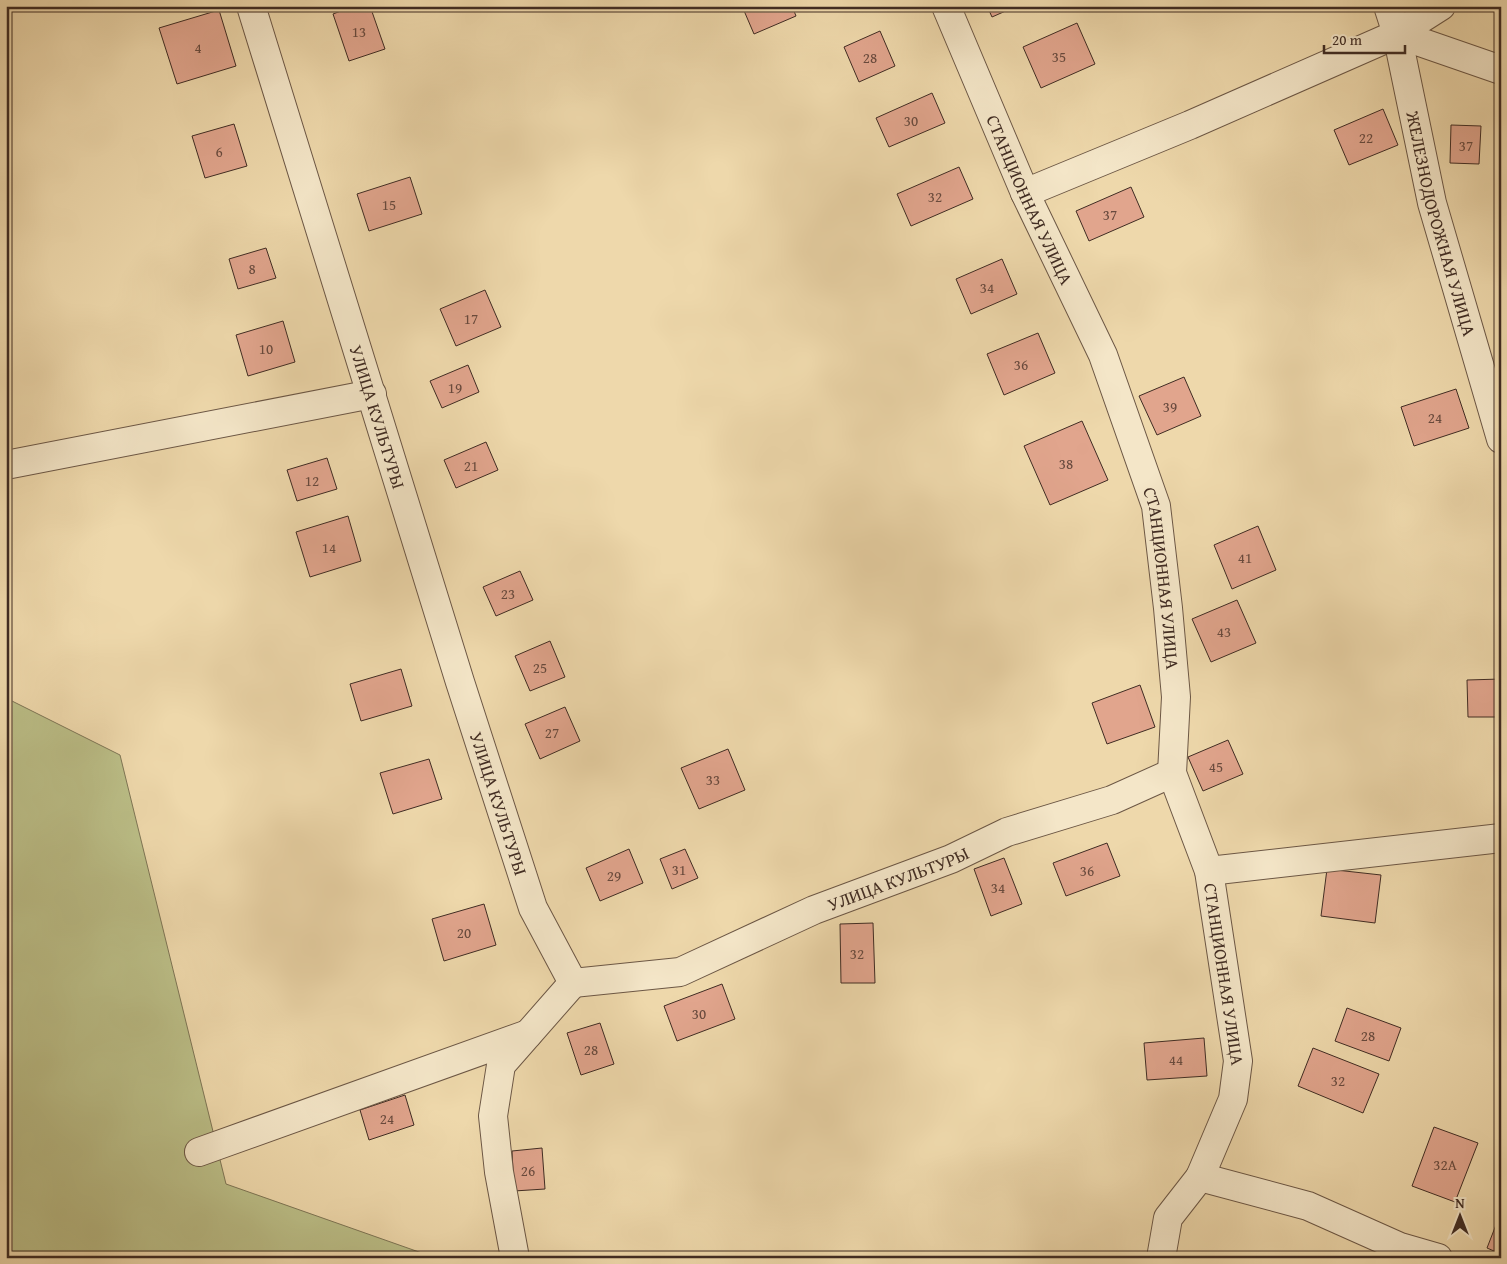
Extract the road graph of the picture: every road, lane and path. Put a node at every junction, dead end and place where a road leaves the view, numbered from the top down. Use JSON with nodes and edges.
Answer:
{"nodes":[{"id":1,"x":251,"y":6,"type":"edge"},
{"id":2,"x":946,"y":6,"type":"edge"},
{"id":3,"x":1388,"y":6,"type":"edge"},
{"id":4,"x":1442,"y":6,"type":"edge"},
{"id":5,"x":1397,"y":34,"type":"junction"},
{"id":6,"x":1501,"y":70,"type":"edge"},
{"id":7,"x":1025,"y":193,"type":"junction"},
{"id":8,"x":372,"y":394,"type":"junction"},
{"id":9,"x":1501,"y":439,"type":"edge"},
{"id":10,"x":6,"y":465,"type":"edge"},
{"id":11,"x":1172,"y":773,"type":"junction"},
{"id":12,"x":1501,"y":838,"type":"edge"},
{"id":13,"x":1209,"y":871,"type":"junction"},
{"id":14,"x":573,"y":983,"type":"junction"},
{"id":15,"x":528,"y":1034,"type":"junction"},
{"id":16,"x":199,"y":1152,"type":"dead end"},
{"id":17,"x":1200,"y":1176,"type":"junction"},
{"id":18,"x":515,"y":1258,"type":"edge"},
{"id":19,"x":1161,"y":1258,"type":"edge"},
{"id":20,"x":1438,"y":1258,"type":"edge"}],
"edges":[{"from":1,"to":8,"type":"street","name":"УЛИЦА КУЛЬТУРЫ"},
{"from":2,"to":7,"type":"street","name":"СТАНЦИОННАЯ УЛИЦА"},
{"from":3,"to":5,"type":"street","name":"ЖЕЛЕЗНОДОРОЖНАЯ УЛИЦА"},
{"from":4,"to":5,"type":"street"},
{"from":5,"to":6,"type":"street"},
{"from":5,"to":7,"type":"street"},
{"from":5,"to":9,"type":"street","name":"ЖЕЛЕЗНОДОРОЖНАЯ УЛИЦА"},
{"from":7,"to":11,"type":"street","name":"СТАНЦИОННАЯ УЛИЦА"},
{"from":8,"to":10,"type":"street"},
{"from":8,"to":14,"type":"street","name":"УЛИЦА КУЛЬТУРЫ"},
{"from":11,"to":13,"type":"street","name":"СТАНЦИОННАЯ УЛИЦА"},
{"from":11,"to":14,"type":"street","name":"УЛИЦА КУЛЬТУРЫ"},
{"from":12,"to":13,"type":"street"},
{"from":13,"to":17,"type":"street","name":"СТАНЦИОННАЯ УЛИЦА"},
{"from":14,"to":15,"type":"street"},
{"from":15,"to":16,"type":"street"},
{"from":15,"to":18,"type":"street"},
{"from":17,"to":19,"type":"street","name":"СТАНЦИОННАЯ УЛИЦА"},
{"from":17,"to":20,"type":"street"}]}
